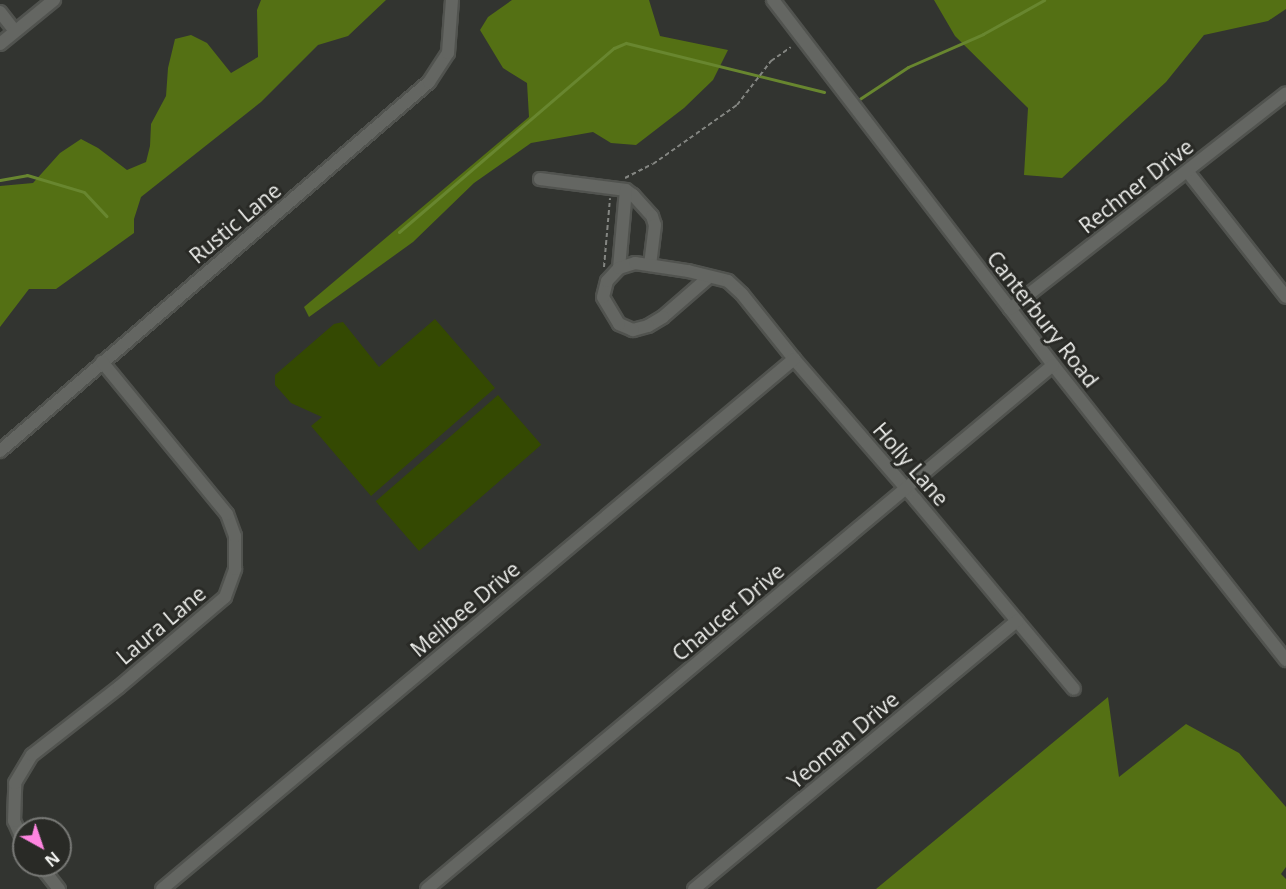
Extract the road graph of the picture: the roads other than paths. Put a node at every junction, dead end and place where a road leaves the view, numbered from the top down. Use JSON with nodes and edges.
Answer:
{"nodes":[{"id":1,"x":54,"y":0,"type":"edge"},
{"id":2,"x":452,"y":0,"type":"edge"},
{"id":3,"x":773,"y":0,"type":"edge"},
{"id":4,"x":0,"y":12,"type":"edge"},
{"id":5,"x":15,"y":32,"type":"junction"},
{"id":6,"x":1,"y":40,"type":"edge"},
{"id":7,"x":1286,"y":93,"type":"edge"},
{"id":8,"x":1187,"y":171,"type":"junction"},
{"id":9,"x":540,"y":180,"type":"dead end"},
{"id":10,"x":620,"y":189,"type":"junction"},
{"id":11,"x":650,"y":265,"type":"junction"},
{"id":12,"x":619,"y":268,"type":"junction"},
{"id":13,"x":709,"y":277,"type":"junction"},
{"id":14,"x":1286,"y":297,"type":"edge"},
{"id":15,"x":1010,"y":309,"type":"junction"},
{"id":16,"x":794,"y":359,"type":"junction"},
{"id":17,"x":102,"y":362,"type":"junction"},
{"id":18,"x":1053,"y":365,"type":"junction"},
{"id":19,"x":0,"y":450,"type":"edge"},
{"id":20,"x":907,"y":489,"type":"junction"},
{"id":21,"x":1017,"y":621,"type":"junction"},
{"id":22,"x":1286,"y":660,"type":"edge"},
{"id":23,"x":1074,"y":689,"type":"dead end"},
{"id":24,"x":14,"y":817,"type":"edge"},
{"id":25,"x":50,"y":877,"type":"edge"},
{"id":26,"x":59,"y":889,"type":"edge"},
{"id":27,"x":162,"y":889,"type":"edge"},
{"id":28,"x":427,"y":889,"type":"edge"},
{"id":29,"x":694,"y":889,"type":"edge"}],
"edges":[{"from":1,"to":5,"type":"street"},
{"from":2,"to":17,"type":"street","name":"Rustic Lane"},
{"from":3,"to":15,"type":"street","name":"Canterbury Road"},
{"from":4,"to":5,"type":"street"},
{"from":5,"to":6,"type":"street"},
{"from":7,"to":8,"type":"street","name":"Rechner Drive"},
{"from":8,"to":14,"type":"street"},
{"from":8,"to":15,"type":"street","name":"Rechner Drive"},
{"from":9,"to":10,"type":"street"},
{"from":10,"to":11,"type":"street"},
{"from":10,"to":12,"type":"street"},
{"from":11,"to":12,"type":"street","name":"Holly Lane"},
{"from":11,"to":13,"type":"street","name":"Holly Lane"},
{"from":12,"to":13,"type":"street"},
{"from":13,"to":16,"type":"street","name":"Holly Lane"},
{"from":15,"to":18,"type":"street","name":"Canterbury Road"},
{"from":16,"to":20,"type":"street","name":"Holly Lane"},
{"from":16,"to":27,"type":"street","name":"Melibee Drive"},
{"from":17,"to":19,"type":"street","name":"Rustic Lane"},
{"from":17,"to":24,"type":"street","name":"Laura Lane"},
{"from":18,"to":20,"type":"street","name":"Chaucer Drive"},
{"from":18,"to":22,"type":"street","name":"Canterbury Road"},
{"from":20,"to":21,"type":"street","name":"Holly Lane"},
{"from":20,"to":28,"type":"street","name":"Chaucer Drive"},
{"from":21,"to":23,"type":"street","name":"Holly Lane"},
{"from":21,"to":29,"type":"street","name":"Yeoman Drive"},
{"from":25,"to":26,"type":"street"}]}
